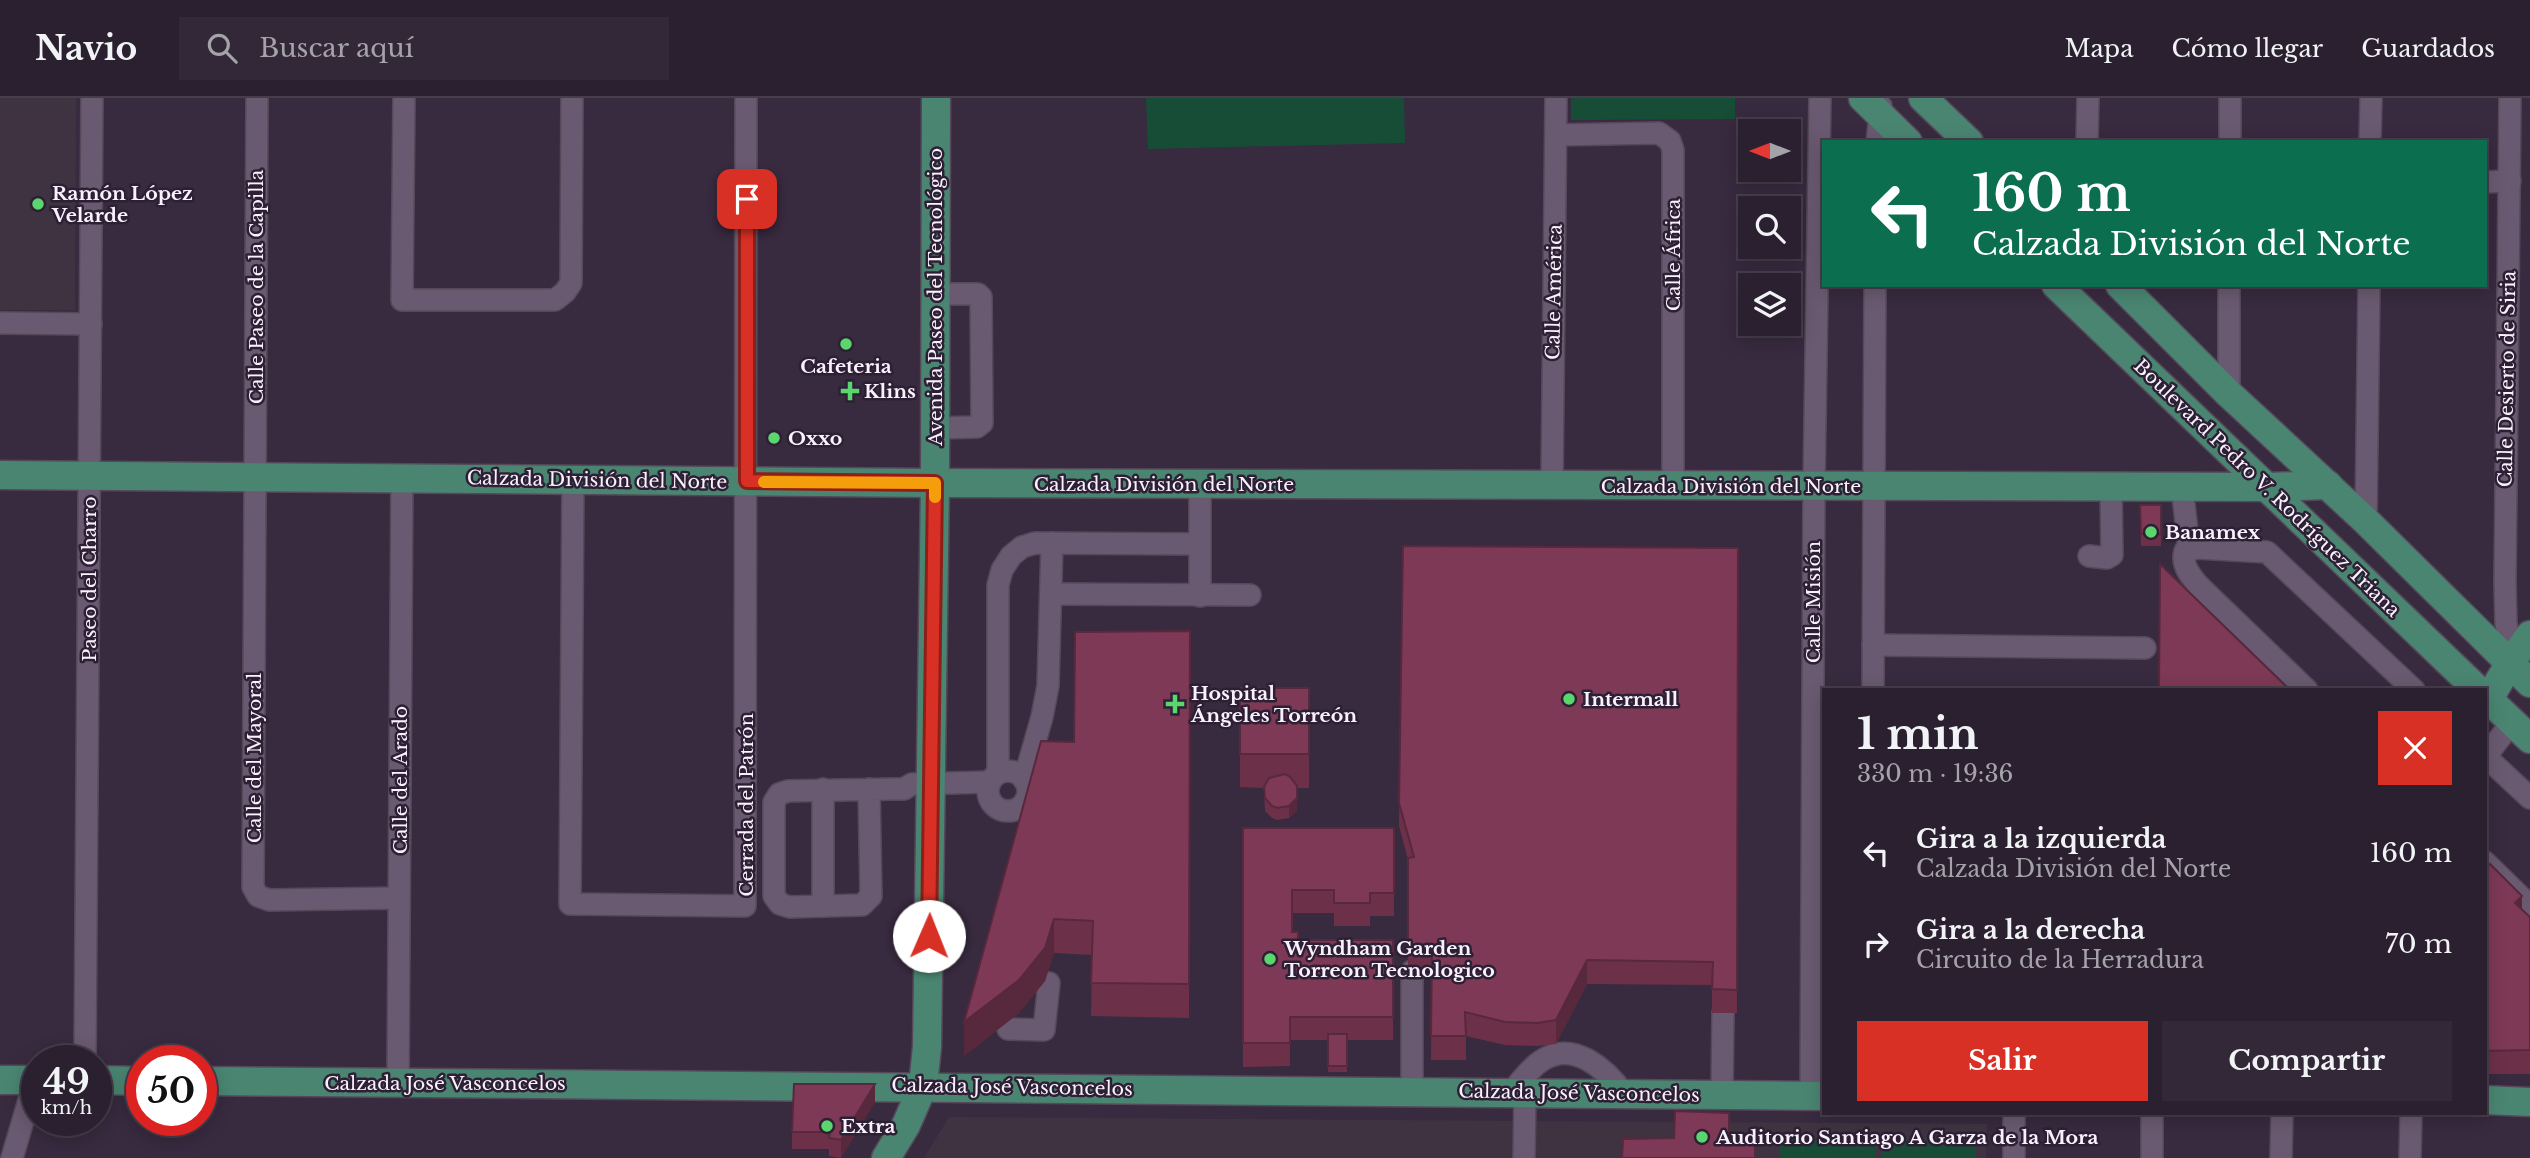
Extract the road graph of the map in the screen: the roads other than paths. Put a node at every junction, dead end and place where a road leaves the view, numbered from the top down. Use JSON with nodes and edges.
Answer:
{"nodes":[{"id":1,"x":92,"y":98,"type":"edge"},
{"id":2,"x":257,"y":98,"type":"edge"},
{"id":3,"x":404,"y":98,"type":"edge"},
{"id":4,"x":572,"y":98,"type":"edge"},
{"id":5,"x":746,"y":98,"type":"edge"},
{"id":6,"x":936,"y":98,"type":"edge"},
{"id":7,"x":1556,"y":98,"type":"edge"},
{"id":8,"x":1820,"y":98,"type":"edge"},
{"id":9,"x":2088,"y":98,"type":"edge"},
{"id":10,"x":2230,"y":98,"type":"edge"},
{"id":11,"x":2371,"y":98,"type":"edge"},
{"id":12,"x":2510,"y":98,"type":"edge"},
{"id":13,"x":1875,"y":103,"type":"edge"},
{"id":14,"x":1936,"y":104,"type":"edge"},
{"id":15,"x":1556,"y":135,"type":"junction"},
{"id":16,"x":1877,"y":140,"type":"edge"},
{"id":17,"x":1906,"y":140,"type":"edge"},
{"id":18,"x":1967,"y":140,"type":"edge"},
{"id":19,"x":2087,"y":140,"type":"edge"},
{"id":20,"x":2230,"y":140,"type":"edge"},
{"id":21,"x":2370,"y":140,"type":"edge"},
{"id":22,"x":2510,"y":181,"type":"junction"},
{"id":23,"x":2487,"y":182,"type":"edge"},
{"id":24,"x":1875,"y":287,"type":"edge"},
{"id":25,"x":2058,"y":287,"type":"edge"},
{"id":26,"x":2122,"y":287,"type":"edge"},
{"id":27,"x":2230,"y":287,"type":"edge"},
{"id":28,"x":2369,"y":287,"type":"edge"},
{"id":29,"x":935,"y":294,"type":"junction"},
{"id":30,"x":0,"y":323,"type":"edge"},
{"id":31,"x":90,"y":324,"type":"junction"},
{"id":32,"x":2229,"y":394,"type":"junction"},
{"id":33,"x":935,"y":428,"type":"junction"},
{"id":34,"x":0,"y":475,"type":"edge"},
{"id":35,"x":90,"y":476,"type":"junction"},
{"id":36,"x":255,"y":477,"type":"junction"},
{"id":37,"x":402,"y":478,"type":"junction"},
{"id":38,"x":573,"y":480,"type":"junction"},
{"id":39,"x":747,"y":481,"type":"junction"},
{"id":40,"x":935,"y":483,"type":"junction"},
{"id":41,"x":1200,"y":484,"type":"junction"},
{"id":42,"x":1552,"y":485,"type":"junction"},
{"id":43,"x":1673,"y":485,"type":"junction"},
{"id":44,"x":2328,"y":485,"type":"junction"},
{"id":45,"x":1814,"y":486,"type":"junction"},
{"id":46,"x":1874,"y":486,"type":"junction"},
{"id":47,"x":2111,"y":487,"type":"junction"},
{"id":48,"x":2182,"y":487,"type":"junction"},
{"id":49,"x":2269,"y":487,"type":"junction"},
{"id":50,"x":2366,"y":521,"type":"junction"},
{"id":51,"x":1052,"y":543,"type":"junction"},
{"id":52,"x":1200,"y":544,"type":"junction"},
{"id":53,"x":2189,"y":548,"type":"junction"},
{"id":54,"x":2089,"y":556,"type":"dead end"},
{"id":55,"x":1051,"y":594,"type":"junction"},
{"id":56,"x":1250,"y":595,"type":"dead end"},
{"id":57,"x":1200,"y":596,"type":"junction"},
{"id":58,"x":2530,"y":635,"type":"edge"},
{"id":59,"x":1873,"y":645,"type":"junction"},
{"id":60,"x":2145,"y":648,"type":"dead end"},
{"id":61,"x":2511,"y":662,"type":"junction"},
{"id":62,"x":2530,"y":683,"type":"edge"},
{"id":63,"x":1873,"y":688,"type":"edge"},
{"id":64,"x":2304,"y":688,"type":"edge"},
{"id":65,"x":2412,"y":688,"type":"edge"},
{"id":66,"x":2474,"y":688,"type":"edge"},
{"id":67,"x":2487,"y":694,"type":"edge"},
{"id":68,"x":2487,"y":700,"type":"edge"},
{"id":69,"x":2524,"y":721,"type":"edge"},
{"id":70,"x":2487,"y":754,"type":"edge"},
{"id":71,"x":2487,"y":758,"type":"edge"},
{"id":72,"x":994,"y":778,"type":"junction"},
{"id":73,"x":1024,"y":780,"type":"junction"},
{"id":74,"x":922,"y":788,"type":"junction"},
{"id":75,"x":823,"y":789,"type":"junction"},
{"id":76,"x":869,"y":789,"type":"junction"},
{"id":77,"x":2530,"y":797,"type":"edge"},
{"id":78,"x":992,"y":805,"type":"junction"},
{"id":79,"x":2487,"y":864,"type":"edge"},
{"id":80,"x":399,"y":898,"type":"junction"},
{"id":81,"x":823,"y":906,"type":"junction"},
{"id":82,"x":2530,"y":906,"type":"edge"},
{"id":83,"x":1412,"y":971,"type":"dead end"},
{"id":84,"x":1049,"y":983,"type":"dead end"},
{"id":85,"x":1723,"y":1013,"type":"dead end"},
{"id":86,"x":1008,"y":1029,"type":"dead end"},
{"id":87,"x":85,"y":1045,"type":"edge"},
{"id":88,"x":0,"y":1080,"type":"edge"},
{"id":89,"x":21,"y":1080,"type":"edge"},
{"id":90,"x":217,"y":1081,"type":"edge"},
{"id":91,"x":398,"y":1082,"type":"junction"},
{"id":92,"x":923,"y":1086,"type":"junction"},
{"id":93,"x":1412,"y":1092,"type":"junction"},
{"id":94,"x":1518,"y":1093,"type":"junction"},
{"id":95,"x":1623,"y":1094,"type":"junction"},
{"id":96,"x":1722,"y":1095,"type":"junction"},
{"id":97,"x":1817,"y":1096,"type":"edge"},
{"id":98,"x":2487,"y":1100,"type":"edge"},
{"id":99,"x":2530,"y":1102,"type":"edge"},
{"id":100,"x":2014,"y":1115,"type":"edge"},
{"id":101,"x":2152,"y":1115,"type":"edge"},
{"id":102,"x":2281,"y":1115,"type":"edge"},
{"id":103,"x":2411,"y":1115,"type":"edge"},
{"id":104,"x":21,"y":1129,"type":"edge"},
{"id":105,"x":12,"y":1158,"type":"edge"},
{"id":106,"x":886,"y":1158,"type":"edge"},
{"id":107,"x":1524,"y":1158,"type":"edge"},
{"id":108,"x":2014,"y":1158,"type":"edge"},
{"id":109,"x":2152,"y":1158,"type":"edge"},
{"id":110,"x":2281,"y":1158,"type":"edge"},
{"id":111,"x":2410,"y":1158,"type":"edge"}],
"edges":[{"from":1,"to":31,"type":"street","name":"Paseo del Charro"},
{"from":2,"to":36,"type":"street","name":"Calle Paseo de la Capilla"},
{"from":3,"to":4,"type":"street"},
{"from":5,"to":39,"type":"street"},
{"from":6,"to":29,"type":"main road","name":"Avenida Paseo del Tecnológico"},
{"from":7,"to":15,"type":"street","name":"Calle América"},
{"from":8,"to":45,"type":"street","name":"Calle Misión"},
{"from":9,"to":19,"type":"street"},
{"from":10,"to":20,"type":"street"},
{"from":11,"to":21,"type":"street"},
{"from":12,"to":22,"type":"street","name":"Calle Desierto de Siria"},
{"from":13,"to":16,"type":"street"},
{"from":13,"to":17,"type":"main road"},
{"from":14,"to":18,"type":"main road"},
{"from":15,"to":42,"type":"street","name":"Calle América"},
{"from":15,"to":43,"type":"street","name":"Calle África"},
{"from":22,"to":23,"type":"street"},
{"from":22,"to":61,"type":"street","name":"Calle Desierto de Siria"},
{"from":24,"to":46,"type":"street"},
{"from":25,"to":49,"type":"main road","name":"Boulevard Pedro V. Rodríguez Triana"},
{"from":26,"to":32,"type":"main road"},
{"from":27,"to":32,"type":"street"},
{"from":28,"to":50,"type":"street"},
{"from":29,"to":33,"type":"main road","name":"Avenida Paseo del Tecnológico"},
{"from":29,"to":33,"type":"street"},
{"from":30,"to":31,"type":"street"},
{"from":31,"to":35,"type":"street","name":"Paseo del Charro"},
{"from":32,"to":44,"type":"main road"},
{"from":33,"to":40,"type":"main road","name":"Avenida Paseo del Tecnológico"},
{"from":34,"to":35,"type":"main road","name":"Calzada División del Norte"},
{"from":35,"to":36,"type":"main road","name":"Calzada División del Norte"},
{"from":35,"to":87,"type":"street","name":"Paseo del Charro"},
{"from":36,"to":37,"type":"main road","name":"Calzada División del Norte"},
{"from":36,"to":80,"type":"street","name":"Calle del Mayoral"},
{"from":37,"to":38,"type":"main road","name":"Calzada División del Norte"},
{"from":37,"to":80,"type":"street","name":"Calle del Arado"},
{"from":38,"to":39,"type":"main road","name":"Calzada División del Norte"},
{"from":38,"to":39,"type":"street","name":"Cerrada del Patrón"},
{"from":39,"to":40,"type":"main road","name":"Calzada División del Norte"},
{"from":40,"to":41,"type":"main road","name":"Calzada División del Norte"},
{"from":40,"to":74,"type":"main road","name":"Avenida Paseo del Tecnológico"},
{"from":41,"to":42,"type":"main road","name":"Calzada División del Norte"},
{"from":41,"to":52,"type":"street"},
{"from":42,"to":43,"type":"main road","name":"Calzada División del Norte"},
{"from":43,"to":45,"type":"main road","name":"Calzada División del Norte"},
{"from":44,"to":49,"type":"main road","name":"Calzada División del Norte"},
{"from":44,"to":50,"type":"main road"},
{"from":45,"to":46,"type":"main road","name":"Calzada División del Norte"},
{"from":45,"to":97,"type":"street","name":"Calle Misión"},
{"from":46,"to":47,"type":"main road","name":"Calzada División del Norte"},
{"from":46,"to":59,"type":"street"},
{"from":47,"to":48,"type":"main road","name":"Calzada División del Norte"},
{"from":47,"to":54,"type":"street"},
{"from":48,"to":49,"type":"main road","name":"Calzada División del Norte"},
{"from":48,"to":53,"type":"street"},
{"from":49,"to":66,"type":"main road","name":"Boulevard Pedro V. Rodríguez Triana"},
{"from":50,"to":61,"type":"main road"},
{"from":51,"to":52,"type":"street"},
{"from":51,"to":55,"type":"street"},
{"from":51,"to":72,"type":"street"},
{"from":52,"to":57,"type":"street"},
{"from":53,"to":64,"type":"street"},
{"from":53,"to":65,"type":"street"},
{"from":55,"to":57,"type":"street"},
{"from":55,"to":73,"type":"street"},
{"from":56,"to":57,"type":"street"},
{"from":58,"to":61,"type":"main road"},
{"from":59,"to":60,"type":"street"},
{"from":59,"to":63,"type":"street"},
{"from":61,"to":62,"type":"main road"},
{"from":61,"to":67,"type":"main road"},
{"from":68,"to":69,"type":"main road","name":"Boulevard Pedro V. Rodríguez Triana"},
{"from":69,"to":70,"type":"street"},
{"from":71,"to":77,"type":"street"},
{"from":72,"to":73,"type":"street"},
{"from":72,"to":74,"type":"street"},
{"from":72,"to":78,"type":"street"},
{"from":73,"to":78,"type":"street"},
{"from":74,"to":76,"type":"street"},
{"from":74,"to":78,"type":"street"},
{"from":74,"to":92,"type":"main road","name":"Avenida Paseo del Tecnológico"},
{"from":75,"to":76,"type":"street"},
{"from":75,"to":81,"type":"street"},
{"from":75,"to":81,"type":"street"},
{"from":76,"to":81,"type":"street"},
{"from":79,"to":82,"type":"street"},
{"from":80,"to":91,"type":"street","name":"Calle del Arado"},
{"from":83,"to":93,"type":"street"},
{"from":84,"to":86,"type":"street"},
{"from":85,"to":96,"type":"street"},
{"from":88,"to":89,"type":"main road"},
{"from":90,"to":91,"type":"main road","name":"Calzada José Vasconcelos"},
{"from":91,"to":92,"type":"main road","name":"Calzada José Vasconcelos"},
{"from":92,"to":93,"type":"main road","name":"Calzada José Vasconcelos"},
{"from":92,"to":106,"type":"main road","name":"Avenida Paseo del Tecnológico"},
{"from":93,"to":94,"type":"main road","name":"Calzada José Vasconcelos"},
{"from":94,"to":95,"type":"main road","name":"Calzada José Vasconcelos"},
{"from":94,"to":95,"type":"street"},
{"from":94,"to":107,"type":"street"},
{"from":95,"to":96,"type":"main road","name":"Calzada José Vasconcelos"},
{"from":96,"to":97,"type":"main road","name":"Calzada José Vasconcelos"},
{"from":98,"to":99,"type":"main road"},
{"from":100,"to":108,"type":"street"},
{"from":101,"to":109,"type":"street"},
{"from":102,"to":110,"type":"street"},
{"from":103,"to":111,"type":"street"},
{"from":104,"to":105,"type":"street"}]}
